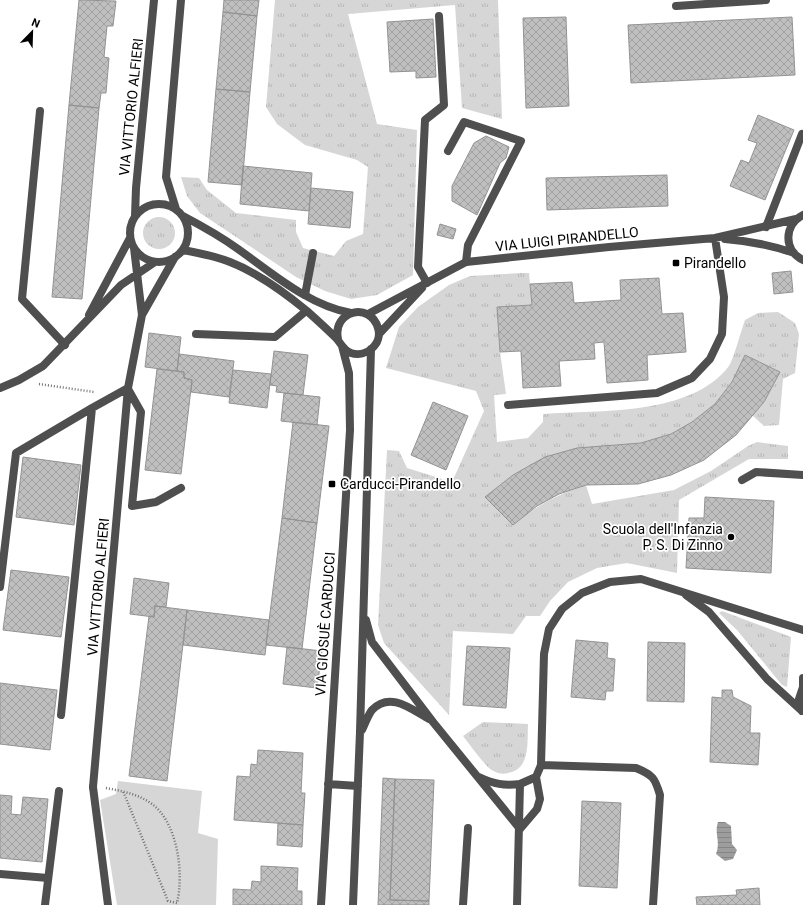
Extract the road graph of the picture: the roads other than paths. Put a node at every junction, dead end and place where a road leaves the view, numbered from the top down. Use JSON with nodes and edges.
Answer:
{"nodes":[{"id":1,"x":154,"y":0,"type":"edge"},
{"id":2,"x":181,"y":0,"type":"edge"},
{"id":3,"x":766,"y":0,"type":"edge"},
{"id":4,"x":676,"y":6,"type":"dead end"},
{"id":5,"x":440,"y":16,"type":"dead end"},
{"id":6,"x":40,"y":111,"type":"dead end"},
{"id":7,"x":802,"y":134,"type":"dead end"},
{"id":8,"x":448,"y":151,"type":"dead end"},
{"id":9,"x":176,"y":209,"type":"junction"},
{"id":10,"x":135,"y":216,"type":"junction"},
{"id":11,"x":183,"y":216,"type":"junction"},
{"id":12,"x":799,"y":217,"type":"edge"},
{"id":13,"x":766,"y":227,"type":"junction"},
{"id":14,"x":130,"y":238,"type":"junction"},
{"id":15,"x":715,"y":238,"type":"junction"},
{"id":16,"x":134,"y":248,"type":"junction"},
{"id":17,"x":183,"y":250,"type":"junction"},
{"id":18,"x":313,"y":252,"type":"dead end"},
{"id":19,"x":794,"y":253,"type":"junction"},
{"id":20,"x":175,"y":257,"type":"junction"},
{"id":21,"x":802,"y":260,"type":"edge"},
{"id":22,"x":155,"y":262,"type":"junction"},
{"id":23,"x":466,"y":262,"type":"junction"},
{"id":24,"x":136,"y":275,"type":"junction"},
{"id":25,"x":427,"y":283,"type":"junction"},
{"id":26,"x":305,"y":295,"type":"junction"},
{"id":27,"x":306,"y":311,"type":"junction"},
{"id":28,"x":351,"y":313,"type":"junction"},
{"id":29,"x":368,"y":314,"type":"junction"},
{"id":30,"x":142,"y":315,"type":"junction"},
{"id":31,"x":85,"y":323,"type":"junction"},
{"id":32,"x":196,"y":334,"type":"dead end"},
{"id":33,"x":379,"y":334,"type":"junction"},
{"id":34,"x":340,"y":343,"type":"junction"},
{"id":35,"x":65,"y":345,"type":"junction"},
{"id":36,"x":371,"y":349,"type":"junction"},
{"id":37,"x":0,"y":388,"type":"edge"},
{"id":38,"x":128,"y":388,"type":"junction"},
{"id":39,"x":508,"y":405,"type":"dead end"},
{"id":40,"x":92,"y":408,"type":"junction"},
{"id":41,"x":803,"y":475,"type":"edge"},
{"id":42,"x":742,"y":480,"type":"dead end"},
{"id":43,"x":181,"y":488,"type":"dead end"},
{"id":44,"x":0,"y":587,"type":"edge"},
{"id":45,"x":682,"y":592,"type":"junction"},
{"id":46,"x":364,"y":613,"type":"junction"},
{"id":47,"x":803,"y":630,"type":"edge"},
{"id":48,"x":803,"y":678,"type":"edge"},
{"id":49,"x":803,"y":688,"type":"edge"},
{"id":50,"x":802,"y":712,"type":"edge"},
{"id":51,"x":61,"y":715,"type":"dead end"},
{"id":52,"x":433,"y":722,"type":"junction"},
{"id":53,"x":360,"y":732,"type":"junction"},
{"id":54,"x":541,"y":765,"type":"junction"},
{"id":55,"x":476,"y":776,"type":"junction"},
{"id":56,"x":536,"y":777,"type":"junction"},
{"id":57,"x":328,"y":784,"type":"junction"},
{"id":58,"x":520,"y":784,"type":"junction"},
{"id":59,"x":358,"y":786,"type":"junction"},
{"id":60,"x":60,"y":791,"type":"dead end"},
{"id":61,"x":468,"y":828,"type":"dead end"},
{"id":62,"x":520,"y":829,"type":"junction"},
{"id":63,"x":0,"y":874,"type":"edge"},
{"id":64,"x":48,"y":878,"type":"junction"},
{"id":65,"x":45,"y":905,"type":"edge"},
{"id":66,"x":108,"y":905,"type":"edge"},
{"id":67,"x":321,"y":905,"type":"edge"},
{"id":68,"x":353,"y":905,"type":"edge"},
{"id":69,"x":463,"y":905,"type":"edge"},
{"id":70,"x":517,"y":905,"type":"edge"},
{"id":71,"x":653,"y":905,"type":"edge"}],
"edges":[{"from":1,"to":10,"type":"street","name":"VIA VITTORIO ALFIERI"},
{"from":2,"to":9,"type":"street"},
{"from":3,"to":4,"type":"street"},
{"from":5,"to":25,"type":"street"},
{"from":6,"to":35,"type":"street"},
{"from":7,"to":13,"type":"street"},
{"from":8,"to":23,"type":"street"},
{"from":9,"to":10,"type":"street"},
{"from":9,"to":11,"type":"street"},
{"from":10,"to":14,"type":"street"},
{"from":11,"to":17,"type":"street"},
{"from":11,"to":26,"type":"street"},
{"from":12,"to":13,"type":"street","name":"VIA LUIGI PIRANDELLO"},
{"from":12,"to":19,"type":"street"},
{"from":13,"to":15,"type":"street","name":"VIA LUIGI PIRANDELLO"},
{"from":14,"to":16,"type":"street"},
{"from":14,"to":31,"type":"street"},
{"from":15,"to":19,"type":"street","name":"VIA LUIGI PIRANDELLO"},
{"from":15,"to":23,"type":"street","name":"VIA LUIGI PIRANDELLO"},
{"from":15,"to":39,"type":"street"},
{"from":16,"to":22,"type":"street"},
{"from":16,"to":24,"type":"street","name":"VIA VITTORIO ALFIERI"},
{"from":17,"to":20,"type":"street"},
{"from":17,"to":27,"type":"street"},
{"from":18,"to":26,"type":"street"},
{"from":19,"to":21,"type":"street"},
{"from":20,"to":22,"type":"street"},
{"from":20,"to":30,"type":"street","name":"VIA VITTORIO ALFIERI"},
{"from":22,"to":24,"type":"street"},
{"from":23,"to":25,"type":"street","name":"VIA LUIGI PIRANDELLO"},
{"from":24,"to":30,"type":"street","name":"VIA VITTORIO ALFIERI"},
{"from":24,"to":31,"type":"street"},
{"from":25,"to":29,"type":"street","name":"VIA LUIGI PIRANDELLO"},
{"from":25,"to":33,"type":"street","name":"VIA LUIGI PIRANDELLO"},
{"from":26,"to":28,"type":"street"},
{"from":27,"to":32,"type":"street"},
{"from":27,"to":34,"type":"street"},
{"from":28,"to":29,"type":"street"},
{"from":28,"to":34,"type":"street"},
{"from":29,"to":33,"type":"street"},
{"from":30,"to":38,"type":"street","name":"VIA VITTORIO ALFIERI"},
{"from":31,"to":35,"type":"street"},
{"from":33,"to":36,"type":"street"},
{"from":34,"to":36,"type":"street"},
{"from":34,"to":57,"type":"street","name":"VIA GIOSUÈ CARDUCCI"},
{"from":35,"to":37,"type":"street"},
{"from":36,"to":46,"type":"street"},
{"from":38,"to":40,"type":"street"},
{"from":38,"to":43,"type":"street"},
{"from":38,"to":66,"type":"street","name":"VIA VITTORIO ALFIERI"},
{"from":40,"to":44,"type":"street"},
{"from":40,"to":51,"type":"street","name":"VIA VITTORIO ALFIERI"},
{"from":41,"to":42,"type":"street"},
{"from":45,"to":47,"type":"street"},
{"from":45,"to":50,"type":"street"},
{"from":45,"to":54,"type":"street"},
{"from":46,"to":52,"type":"street"},
{"from":46,"to":53,"type":"street"},
{"from":48,"to":49,"type":"street"},
{"from":49,"to":50,"type":"street"},
{"from":52,"to":53,"type":"street"},
{"from":52,"to":55,"type":"street"},
{"from":53,"to":59,"type":"street"},
{"from":54,"to":56,"type":"street"},
{"from":54,"to":71,"type":"street"},
{"from":55,"to":58,"type":"street"},
{"from":55,"to":62,"type":"street"},
{"from":56,"to":58,"type":"street"},
{"from":56,"to":62,"type":"street"},
{"from":57,"to":59,"type":"street"},
{"from":57,"to":67,"type":"street","name":"VIA GIOSUÈ CARDUCCI"},
{"from":58,"to":62,"type":"street"},
{"from":59,"to":68,"type":"street"},
{"from":60,"to":64,"type":"street"},
{"from":61,"to":69,"type":"street"},
{"from":62,"to":70,"type":"street"},
{"from":63,"to":64,"type":"street"},
{"from":64,"to":65,"type":"street"}]}
